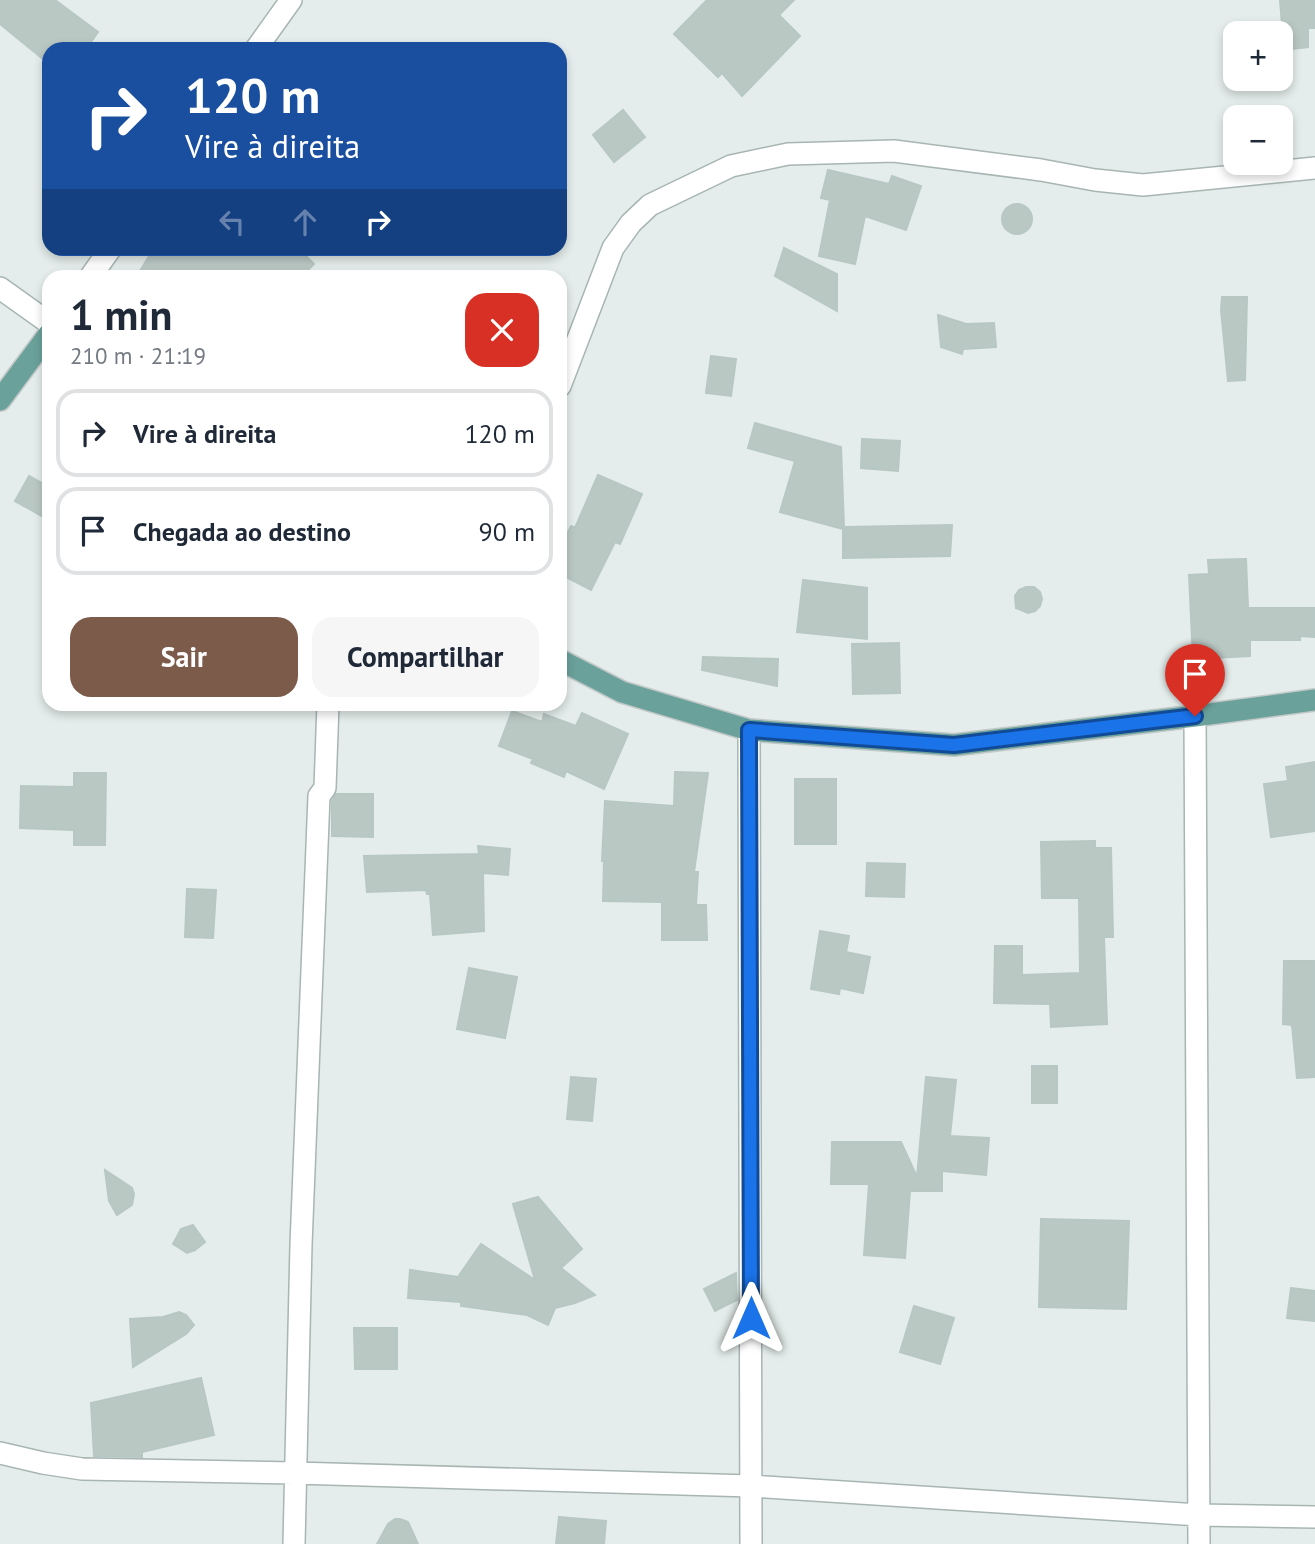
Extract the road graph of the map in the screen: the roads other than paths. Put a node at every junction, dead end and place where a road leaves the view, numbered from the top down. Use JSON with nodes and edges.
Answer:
{"nodes":[{"id":1,"x":291,"y":0,"type":"edge"},
{"id":2,"x":261,"y":42,"type":"edge"},
{"id":3,"x":1315,"y":168,"type":"edge"},
{"id":4,"x":0,"y":288,"type":"edge"},
{"id":5,"x":42,"y":318,"type":"edge"},
{"id":6,"x":42,"y":343,"type":"edge"},
{"id":7,"x":567,"y":368,"type":"edge"},
{"id":8,"x":0,"y":400,"type":"edge"},
{"id":9,"x":567,"y":664,"type":"edge"},
{"id":10,"x":1315,"y":700,"type":"edge"},
{"id":11,"x":328,"y":711,"type":"edge"},
{"id":12,"x":1195,"y":716,"type":"junction"},
{"id":13,"x":749,"y":730,"type":"junction"},
{"id":14,"x":0,"y":1452,"type":"edge"},
{"id":15,"x":295,"y":1473,"type":"junction"},
{"id":16,"x":751,"y":1486,"type":"junction"},
{"id":17,"x":1199,"y":1515,"type":"junction"},
{"id":18,"x":1315,"y":1517,"type":"edge"},
{"id":19,"x":293,"y":1544,"type":"edge"},
{"id":20,"x":751,"y":1544,"type":"edge"},
{"id":21,"x":1199,"y":1544,"type":"edge"}],
"edges":[{"from":1,"to":2,"type":"street"},
{"from":3,"to":7,"type":"street"},
{"from":4,"to":5,"type":"street"},
{"from":6,"to":8,"type":"main road"},
{"from":9,"to":13,"type":"main road"},
{"from":10,"to":12,"type":"main road"},
{"from":11,"to":15,"type":"street"},
{"from":12,"to":13,"type":"main road"},
{"from":12,"to":17,"type":"street"},
{"from":13,"to":16,"type":"street"},
{"from":14,"to":15,"type":"street"},
{"from":15,"to":16,"type":"street"},
{"from":15,"to":19,"type":"street"},
{"from":16,"to":17,"type":"street"},
{"from":16,"to":20,"type":"street"},
{"from":17,"to":18,"type":"street"},
{"from":17,"to":21,"type":"street"}]}
